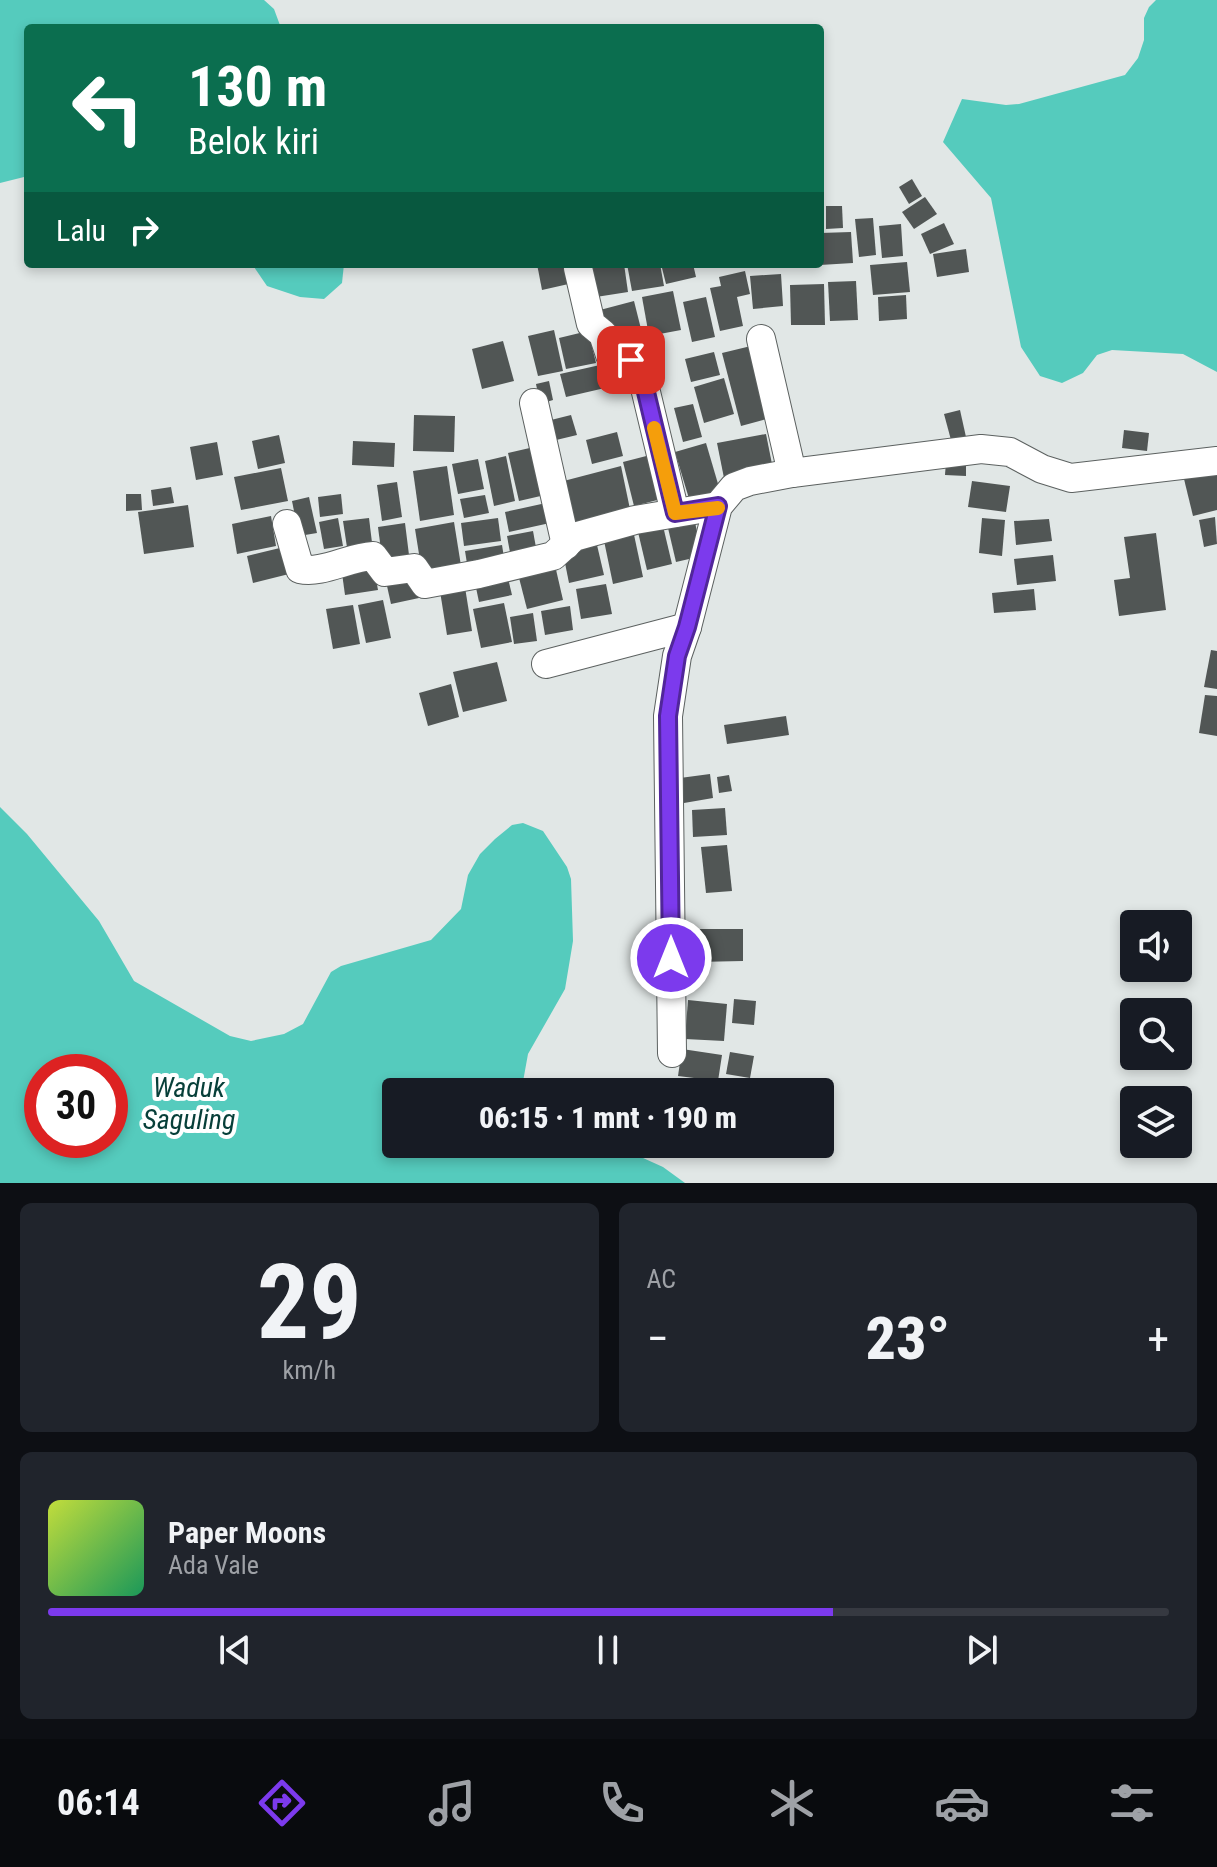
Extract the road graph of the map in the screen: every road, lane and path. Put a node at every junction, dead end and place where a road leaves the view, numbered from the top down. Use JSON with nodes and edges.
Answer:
{"nodes":[{"id":1,"x":578,"y":268,"type":"dead end"},
{"id":2,"x":761,"y":339,"type":"dead end"},
{"id":3,"x":534,"y":403,"type":"dead end"},
{"id":4,"x":1217,"y":461,"type":"edge"},
{"id":5,"x":792,"y":473,"type":"junction"},
{"id":6,"x":718,"y":506,"type":"junction"},
{"id":7,"x":675,"y":513,"type":"junction"},
{"id":8,"x":287,"y":524,"type":"dead end"},
{"id":9,"x":566,"y":545,"type":"junction"},
{"id":10,"x":687,"y":627,"type":"junction"},
{"id":11,"x":546,"y":664,"type":"dead end"},
{"id":12,"x":672,"y":1053,"type":"dead end"}],
"edges":[{"from":1,"to":7,"type":"street"},
{"from":2,"to":5,"type":"street"},
{"from":3,"to":9,"type":"street"},
{"from":4,"to":5,"type":"street"},
{"from":5,"to":6,"type":"street"},
{"from":6,"to":7,"type":"street"},
{"from":6,"to":10,"type":"street"},
{"from":7,"to":9,"type":"street"},
{"from":8,"to":9,"type":"street"},
{"from":10,"to":11,"type":"street"},
{"from":10,"to":12,"type":"street"}]}
